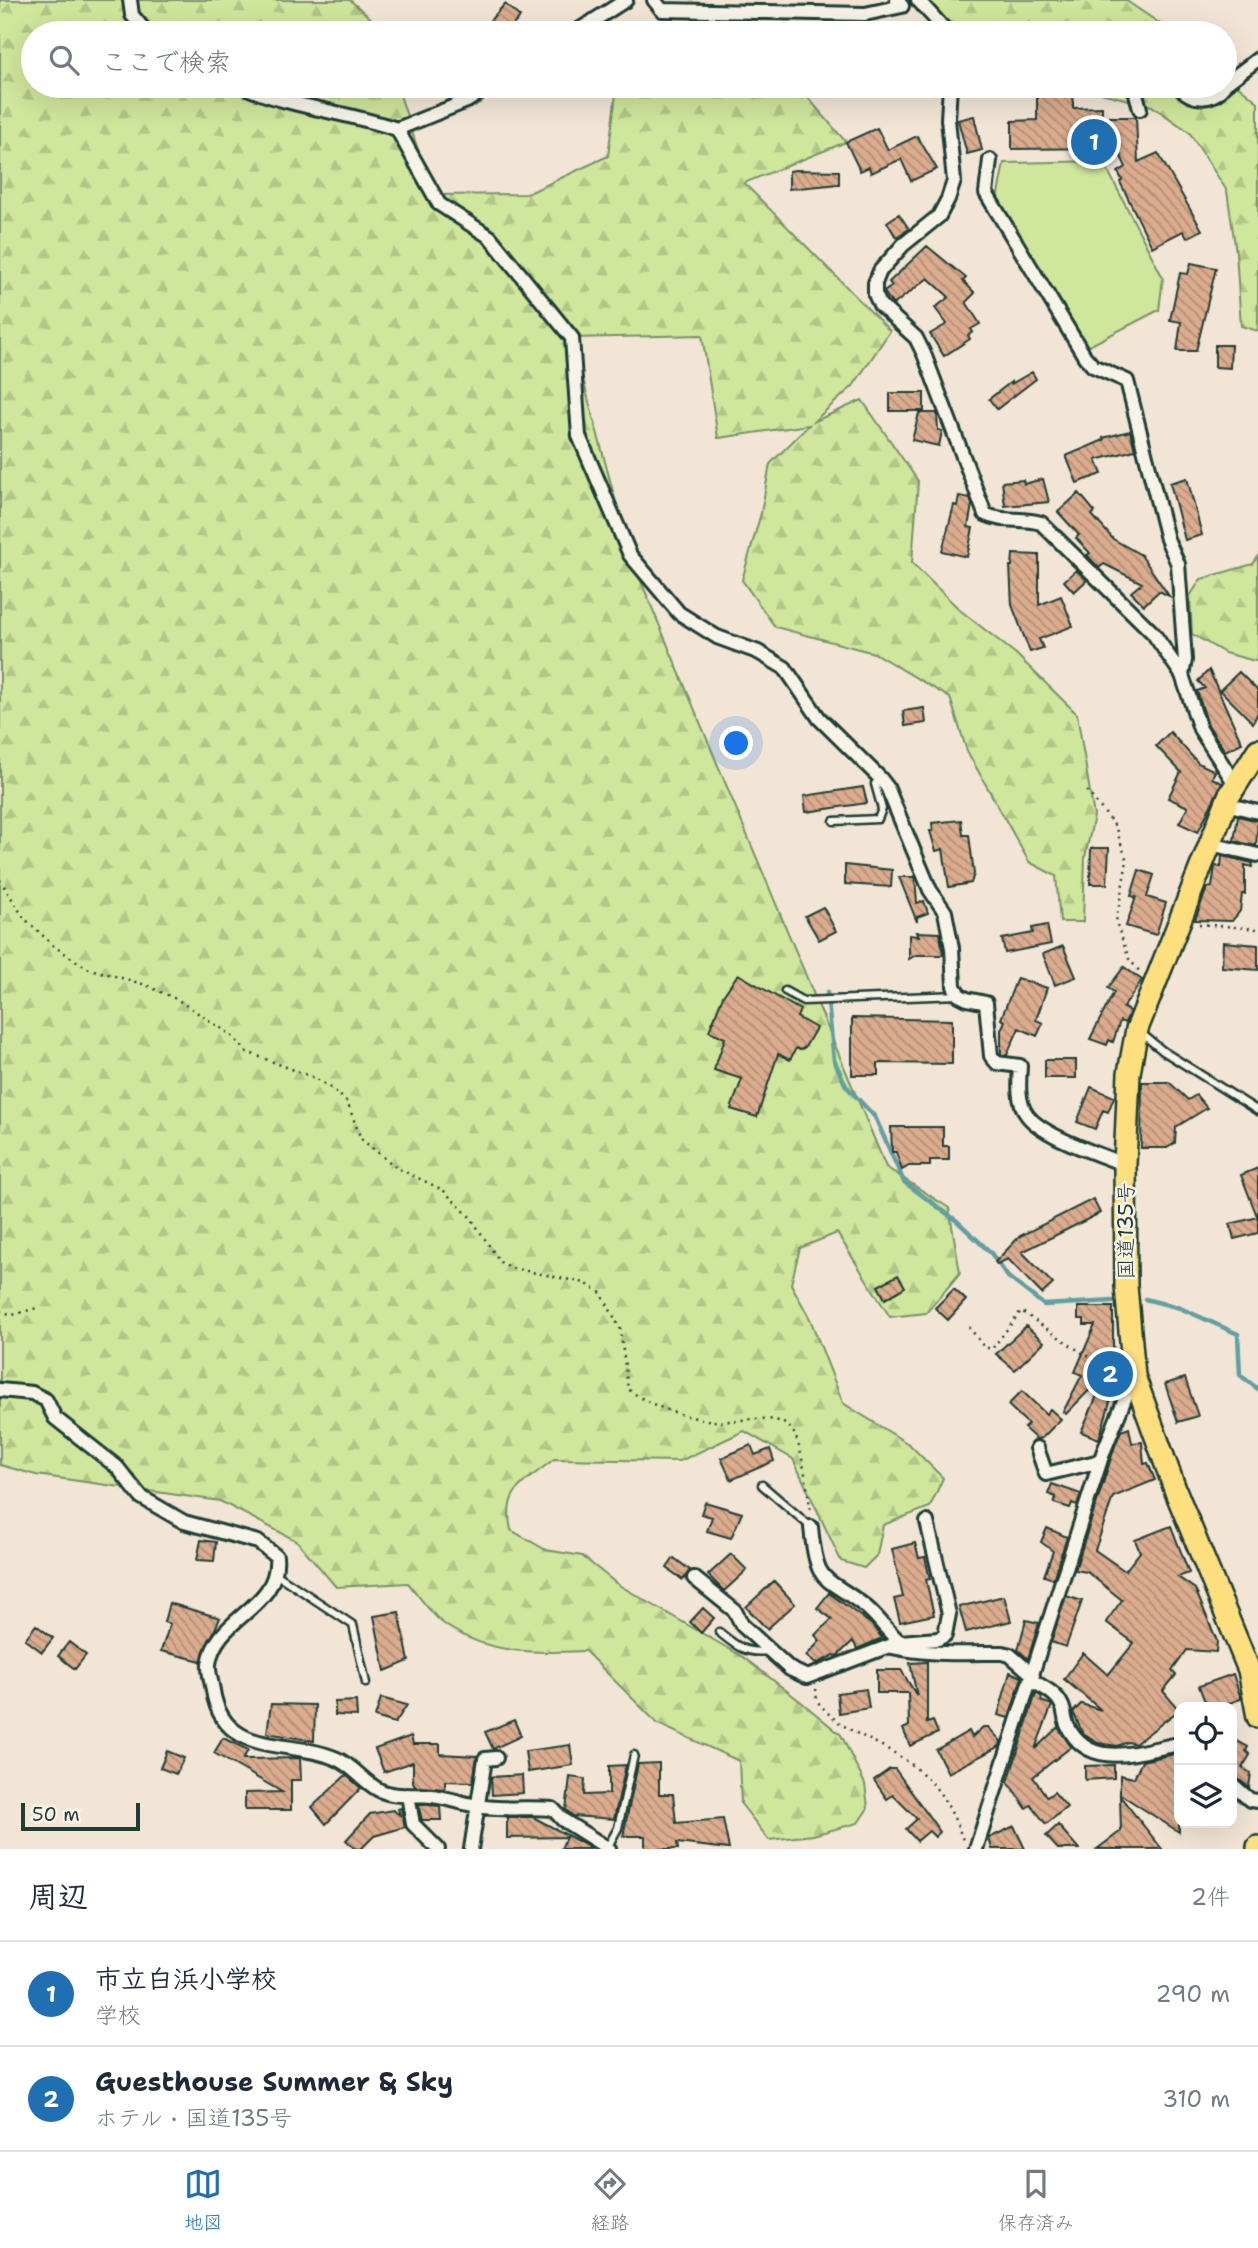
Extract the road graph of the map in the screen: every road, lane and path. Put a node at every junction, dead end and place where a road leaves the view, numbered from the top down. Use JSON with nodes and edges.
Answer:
{"nodes":[{"id":1,"x":130,"y":0,"type":"edge"},
{"id":2,"x":626,"y":0,"type":"edge"},
{"id":3,"x":654,"y":0,"type":"edge"},
{"id":4,"x":897,"y":0,"type":"edge"},
{"id":5,"x":918,"y":0,"type":"edge"},
{"id":6,"x":137,"y":21,"type":"edge"},
{"id":7,"x":593,"y":21,"type":"edge"},
{"id":8,"x":937,"y":21,"type":"edge"},
{"id":9,"x":1258,"y":59,"type":"edge"},
{"id":10,"x":1237,"y":75,"type":"edge"},
{"id":11,"x":278,"y":98,"type":"edge"},
{"id":12,"x":472,"y":98,"type":"edge"},
{"id":13,"x":949,"y":98,"type":"edge"},
{"id":14,"x":1137,"y":98,"type":"edge"},
{"id":15,"x":1140,"y":109,"type":"dead end"},
{"id":16,"x":397,"y":129,"type":"junction"},
{"id":17,"x":990,"y":160,"type":"dead end"},
{"id":18,"x":1182,"y":675,"type":"junction"},
{"id":19,"x":1258,"y":750,"type":"edge"},
{"id":20,"x":880,"y":778,"type":"junction"},
{"id":21,"x":1235,"y":784,"type":"junction"},
{"id":22,"x":1087,"y":791,"type":"dead end"},
{"id":23,"x":1226,"y":804,"type":"junction"},
{"id":24,"x":1258,"y":812,"type":"edge"},
{"id":25,"x":834,"y":821,"type":"dead end"},
{"id":26,"x":1210,"y":844,"type":"junction"},
{"id":27,"x":1258,"y":855,"type":"edge"},
{"id":28,"x":0,"y":880,"type":"edge"},
{"id":29,"x":1177,"y":923,"type":"junction"},
{"id":30,"x":1258,"y":929,"type":"edge"},
{"id":31,"x":1156,"y":979,"type":"junction"},
{"id":32,"x":785,"y":991,"type":"dead end"},
{"id":33,"x":959,"y":995,"type":"junction"},
{"id":34,"x":1137,"y":1029,"type":"junction"},
{"id":35,"x":1258,"y":1111,"type":"edge"},
{"id":36,"x":1125,"y":1165,"type":"junction"},
{"id":37,"x":40,"y":1307,"type":"dead end"},
{"id":38,"x":0,"y":1311,"type":"edge"},
{"id":39,"x":969,"y":1327,"type":"dead end"},
{"id":40,"x":1134,"y":1371,"type":"junction"},
{"id":41,"x":0,"y":1390,"type":"edge"},
{"id":42,"x":1037,"y":1448,"type":"dead end"},
{"id":43,"x":1100,"y":1461,"type":"junction"},
{"id":44,"x":762,"y":1485,"type":"dead end"},
{"id":45,"x":927,"y":1522,"type":"dead end"},
{"id":46,"x":811,"y":1527,"type":"junction"},
{"id":47,"x":275,"y":1573,"type":"junction"},
{"id":48,"x":694,"y":1578,"type":"dead end"},
{"id":49,"x":719,"y":1632,"type":"dead end"},
{"id":50,"x":896,"y":1644,"type":"junction"},
{"id":51,"x":770,"y":1651,"type":"junction"},
{"id":52,"x":818,"y":1675,"type":"junction"},
{"id":53,"x":1032,"y":1677,"type":"junction"},
{"id":54,"x":366,"y":1683,"type":"dead end"},
{"id":55,"x":1258,"y":1717,"type":"edge"},
{"id":56,"x":1174,"y":1745,"type":"edge"},
{"id":57,"x":634,"y":1755,"type":"dead end"},
{"id":58,"x":496,"y":1758,"type":"dead end"},
{"id":59,"x":1237,"y":1788,"type":"edge"},
{"id":60,"x":408,"y":1795,"type":"junction"},
{"id":61,"x":1258,"y":1801,"type":"edge"},
{"id":62,"x":478,"y":1806,"type":"junction"},
{"id":63,"x":608,"y":1848,"type":"edge"},
{"id":64,"x":438,"y":1849,"type":"edge"},
{"id":65,"x":471,"y":1849,"type":"edge"},
{"id":66,"x":966,"y":1849,"type":"edge"},
{"id":67,"x":976,"y":1849,"type":"edge"}],
"edges":[{"from":1,"to":6,"type":"street"},
{"from":2,"to":7,"type":"street"},
{"from":3,"to":4,"type":"street"},
{"from":5,"to":8,"type":"street"},
{"from":9,"to":10,"type":"street"},
{"from":11,"to":16,"type":"street"},
{"from":12,"to":16,"type":"street"},
{"from":13,"to":18,"type":"street"},
{"from":14,"to":15,"type":"street"},
{"from":16,"to":20,"type":"street"},
{"from":17,"to":18,"type":"street"},
{"from":18,"to":21,"type":"street"},
{"from":19,"to":21,"type":"highway","name":"国道135号"},
{"from":20,"to":25,"type":"lane"},
{"from":20,"to":33,"type":"street"},
{"from":21,"to":23,"type":"highway","name":"国道135号"},
{"from":22,"to":31,"type":"path"},
{"from":23,"to":24,"type":"street"},
{"from":23,"to":26,"type":"highway","name":"国道135号"},
{"from":26,"to":27,"type":"street"},
{"from":26,"to":29,"type":"highway","name":"国道135号"},
{"from":28,"to":46,"type":"path"},
{"from":29,"to":30,"type":"path"},
{"from":29,"to":31,"type":"highway","name":"国道135号"},
{"from":31,"to":34,"type":"highway","name":"国道135号"},
{"from":32,"to":33,"type":"lane"},
{"from":33,"to":36,"type":"street"},
{"from":34,"to":35,"type":"lane"},
{"from":34,"to":36,"type":"highway","name":"国道135号"},
{"from":36,"to":40,"type":"highway","name":"国道135号"},
{"from":37,"to":38,"type":"path"},
{"from":39,"to":40,"type":"path"},
{"from":40,"to":43,"type":"street"},
{"from":40,"to":55,"type":"highway","name":"国道135号"},
{"from":41,"to":47,"type":"street"},
{"from":42,"to":43,"type":"street"},
{"from":43,"to":53,"type":"street"},
{"from":44,"to":46,"type":"lane"},
{"from":45,"to":50,"type":"street"},
{"from":46,"to":50,"type":"street"},
{"from":47,"to":54,"type":"lane"},
{"from":47,"to":60,"type":"street"},
{"from":48,"to":51,"type":"street"},
{"from":49,"to":51,"type":"lane"},
{"from":50,"to":52,"type":"street"},
{"from":50,"to":53,"type":"street"},
{"from":51,"to":52,"type":"street"},
{"from":52,"to":66,"type":"path"},
{"from":53,"to":56,"type":"street"},
{"from":53,"to":67,"type":"street"},
{"from":57,"to":63,"type":"lane"},
{"from":58,"to":62,"type":"street"},
{"from":59,"to":61,"type":"street"},
{"from":60,"to":62,"type":"street"},
{"from":60,"to":64,"type":"street"},
{"from":62,"to":63,"type":"street"},
{"from":62,"to":65,"type":"street"}]}
